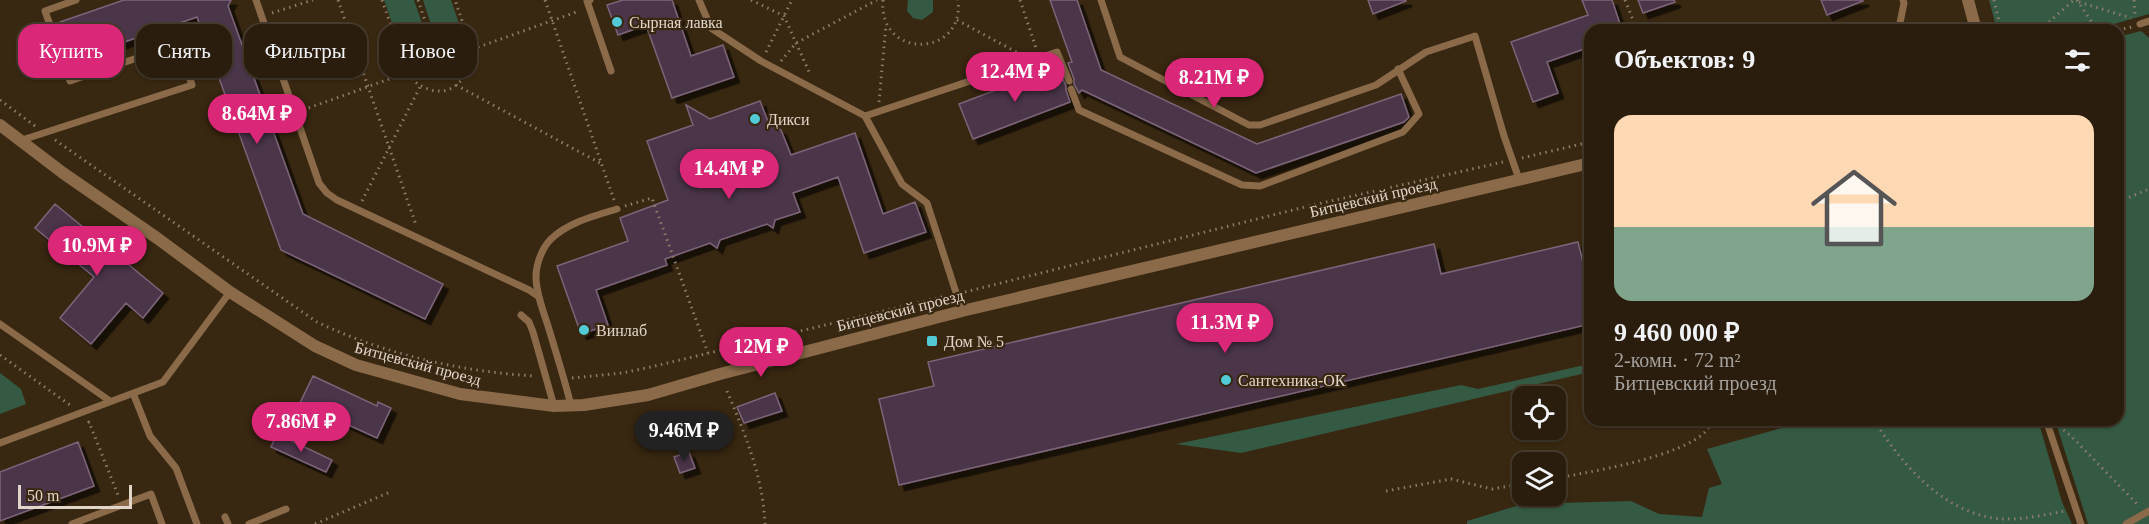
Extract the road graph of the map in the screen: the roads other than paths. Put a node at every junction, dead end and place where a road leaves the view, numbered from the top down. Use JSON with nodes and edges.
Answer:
{"nodes":[{"id":1,"x":76,"y":0,"type":"edge"},
{"id":2,"x":256,"y":0,"type":"edge"},
{"id":3,"x":699,"y":0,"type":"edge"},
{"id":4,"x":1101,"y":0,"type":"edge"},
{"id":5,"x":1903,"y":0,"type":"edge"},
{"id":6,"x":1968,"y":0,"type":"edge"},
{"id":7,"x":590,"y":4,"type":"edge"},
{"id":8,"x":2149,"y":21,"type":"edge"},
{"id":9,"x":1900,"y":24,"type":"edge"},
{"id":10,"x":1974,"y":24,"type":"edge"},
{"id":11,"x":2140,"y":24,"type":"dead end"},
{"id":12,"x":1398,"y":69,"type":"junction"},
{"id":13,"x":611,"y":71,"type":"dead end"},
{"id":14,"x":865,"y":116,"type":"junction"},
{"id":15,"x":0,"y":125,"type":"edge"},
{"id":16,"x":19,"y":141,"type":"junction"},
{"id":17,"x":1584,"y":164,"type":"edge"},
{"id":18,"x":1519,"y":179,"type":"junction"},
{"id":19,"x":617,"y":209,"type":"road end"},
{"id":20,"x":230,"y":292,"type":"junction"},
{"id":21,"x":539,"y":297,"type":"junction"},
{"id":22,"x":962,"y":311,"type":"junction"},
{"id":23,"x":521,"y":315,"type":"dead end"},
{"id":24,"x":0,"y":324,"type":"edge"},
{"id":25,"x":133,"y":393,"type":"junction"},
{"id":26,"x":110,"y":401,"type":"junction"},
{"id":27,"x":571,"y":405,"type":"junction"},
{"id":28,"x":554,"y":406,"type":"junction"},
{"id":29,"x":2048,"y":426,"type":"edge"},
{"id":30,"x":0,"y":443,"type":"edge"},
{"id":31,"x":286,"y":509,"type":"dead end"},
{"id":32,"x":2147,"y":512,"type":"edge"},
{"id":33,"x":72,"y":524,"type":"edge"},
{"id":34,"x":162,"y":524,"type":"edge"},
{"id":35,"x":197,"y":524,"type":"edge"},
{"id":36,"x":249,"y":524,"type":"edge"},
{"id":37,"x":2081,"y":524,"type":"edge"},
{"id":38,"x":2126,"y":524,"type":"edge"}],
"edges":[{"from":1,"to":16,"type":"lane"},
{"from":2,"to":21,"type":"lane"},
{"from":3,"to":14,"type":"lane"},
{"from":4,"to":12,"type":"lane"},
{"from":5,"to":9,"type":"lane"},
{"from":6,"to":10,"type":"street"},
{"from":7,"to":13,"type":"lane"},
{"from":8,"to":11,"type":"lane"},
{"from":12,"to":14,"type":"lane"},
{"from":12,"to":18,"type":"lane"},
{"from":14,"to":22,"type":"lane"},
{"from":15,"to":16,"type":"street","name":"Битцевский проезд"},
{"from":16,"to":20,"type":"street","name":"Битцевский проезд"},
{"from":17,"to":18,"type":"street","name":"Битцевский проезд"},
{"from":18,"to":22,"type":"street","name":"Битцевский проезд"},
{"from":19,"to":21,"type":"lane"},
{"from":20,"to":25,"type":"lane"},
{"from":20,"to":28,"type":"street","name":"Битцевский проезд"},
{"from":21,"to":27,"type":"lane"},
{"from":22,"to":27,"type":"street","name":"Битцевский проезд"},
{"from":23,"to":28,"type":"lane"},
{"from":24,"to":26,"type":"lane"},
{"from":25,"to":26,"type":"lane"},
{"from":25,"to":35,"type":"lane"},
{"from":26,"to":30,"type":"lane"},
{"from":27,"to":28,"type":"street","name":"Битцевский проезд"},
{"from":29,"to":37,"type":"lane"},
{"from":31,"to":36,"type":"lane"},
{"from":32,"to":38,"type":"lane"},
{"from":33,"to":34,"type":"lane"}]}
